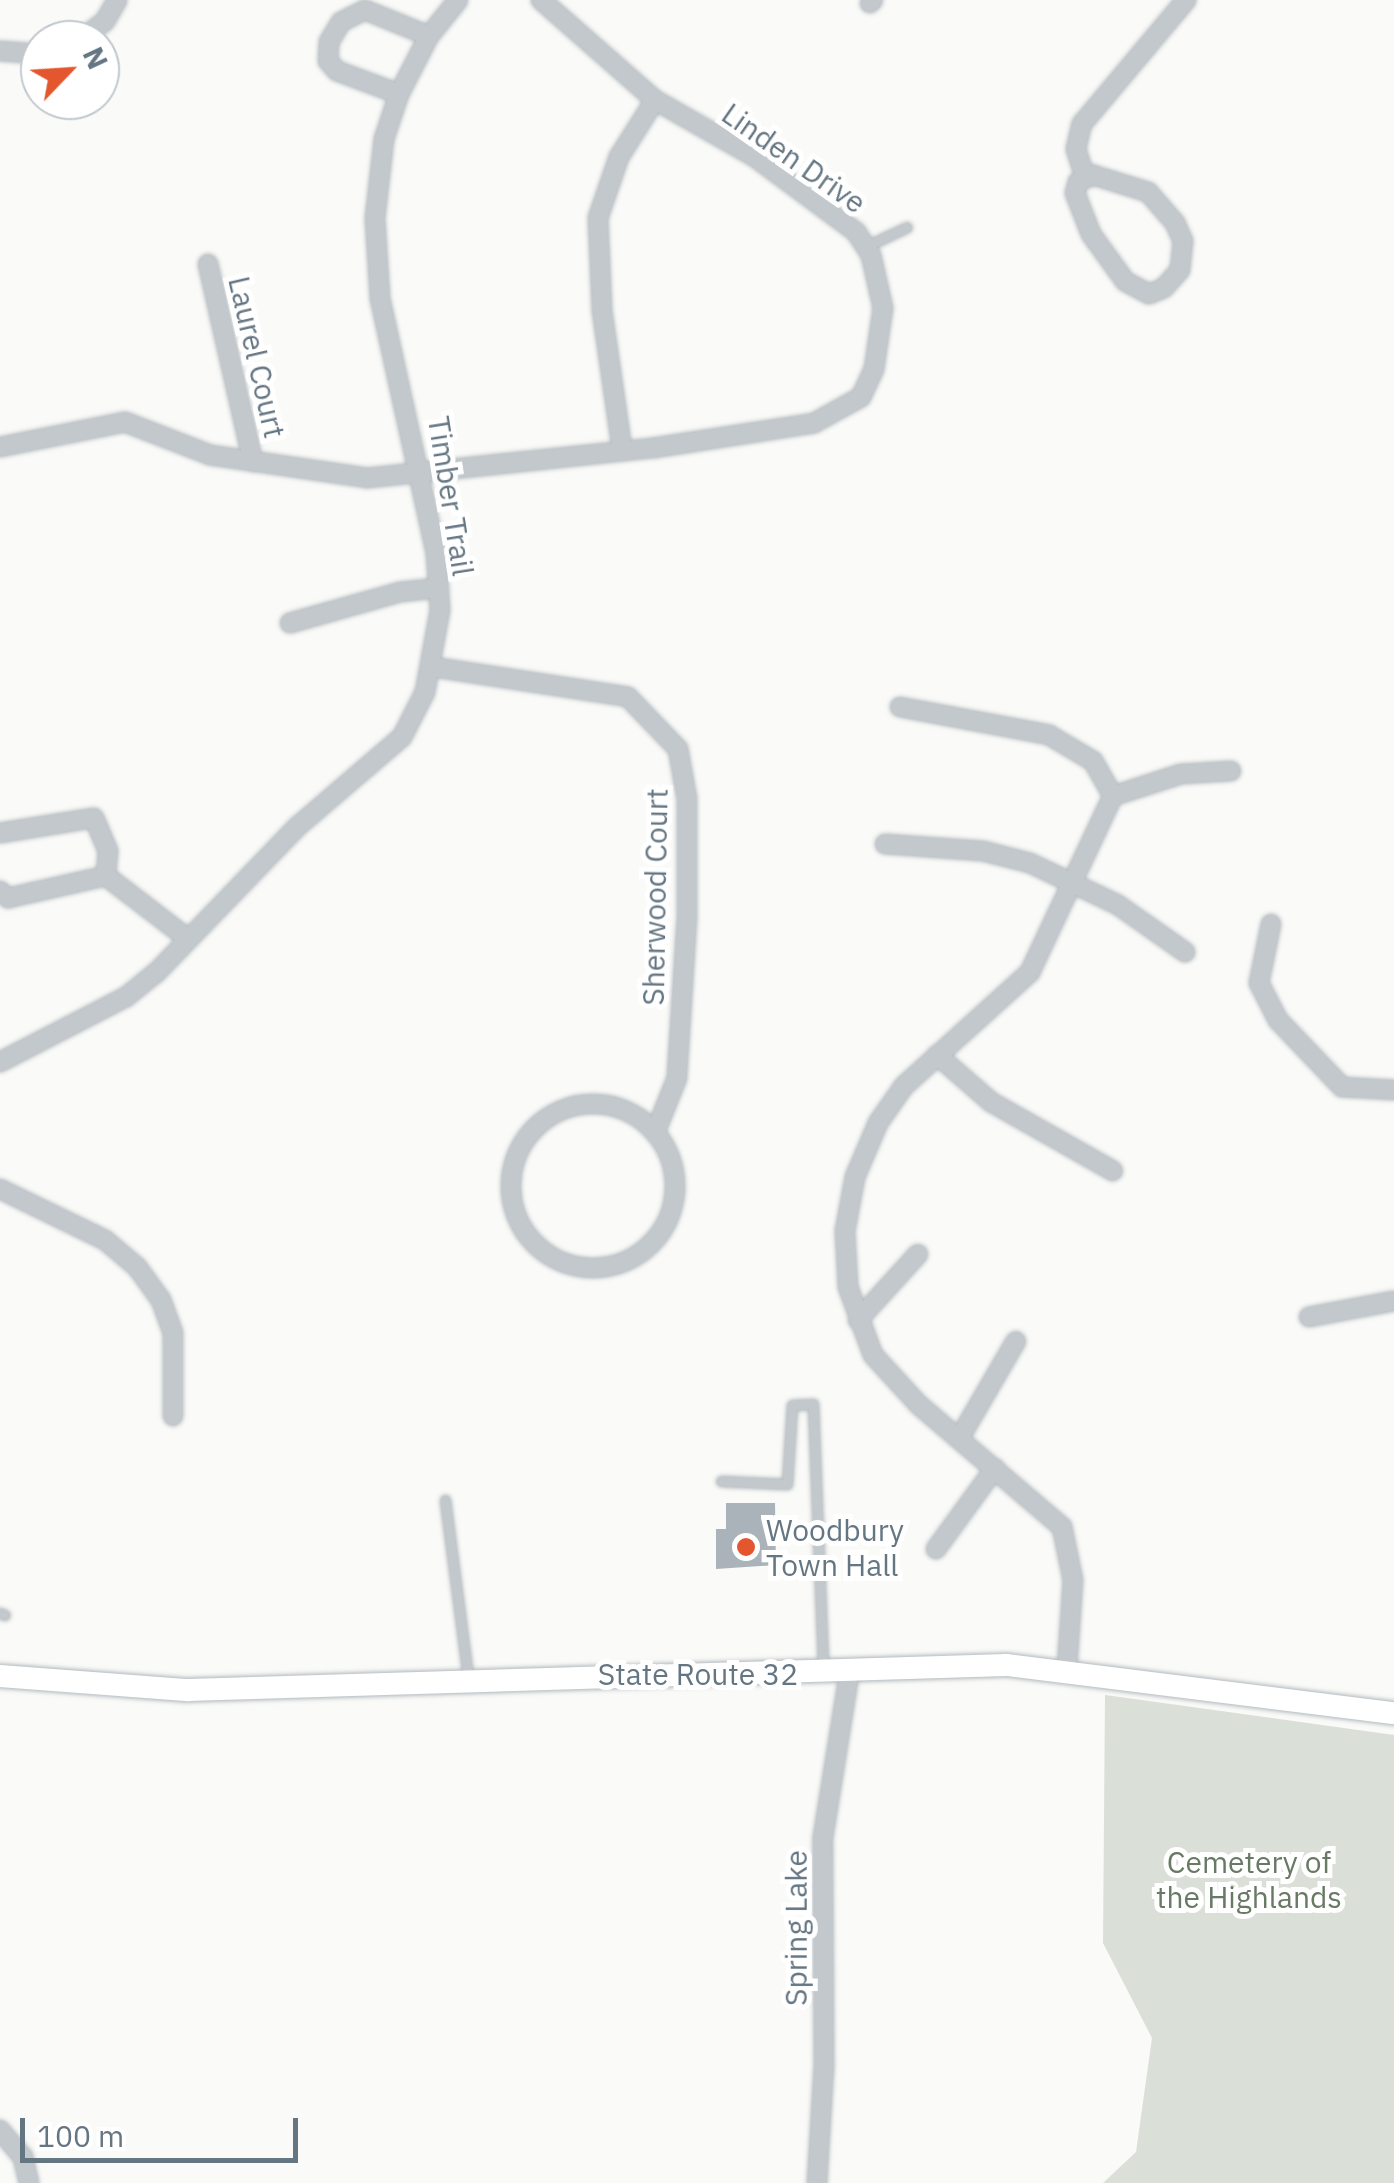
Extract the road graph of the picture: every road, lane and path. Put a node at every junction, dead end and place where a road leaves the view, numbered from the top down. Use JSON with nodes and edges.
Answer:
{"nodes":[{"id":1,"x":458,"y":0,"type":"edge"},
{"id":2,"x":541,"y":0,"type":"edge"},
{"id":3,"x":1186,"y":0,"type":"edge"},
{"id":4,"x":429,"y":36,"type":"junction"},
{"id":5,"x":399,"y":94,"type":"junction"},
{"id":6,"x":655,"y":100,"type":"junction"},
{"id":7,"x":1085,"y":178,"type":"junction"},
{"id":8,"x":908,"y":226,"type":"dead end"},
{"id":9,"x":866,"y":246,"type":"junction"},
{"id":10,"x":208,"y":264,"type":"dead end"},
{"id":11,"x":0,"y":447,"type":"edge"},
{"id":12,"x":622,"y":449,"type":"junction"},
{"id":13,"x":253,"y":462,"type":"junction"},
{"id":14,"x":421,"y":474,"type":"junction"},
{"id":15,"x":439,"y":588,"type":"junction"},
{"id":16,"x":290,"y":623,"type":"dead end"},
{"id":17,"x":433,"y":667,"type":"junction"},
{"id":18,"x":900,"y":707,"type":"dead end"},
{"id":19,"x":1232,"y":771,"type":"dead end"},
{"id":20,"x":1114,"y":796,"type":"junction"},
{"id":21,"x":0,"y":833,"type":"edge"},
{"id":22,"x":885,"y":844,"type":"dead end"},
{"id":23,"x":106,"y":876,"type":"junction"},
{"id":24,"x":1074,"y":881,"type":"junction"},
{"id":25,"x":0,"y":891,"type":"edge"},
{"id":26,"x":1272,"y":924,"type":"dead end"},
{"id":27,"x":188,"y":939,"type":"junction"},
{"id":28,"x":1185,"y":952,"type":"dead end"},
{"id":29,"x":937,"y":1055,"type":"junction"},
{"id":30,"x":0,"y":1062,"type":"edge"},
{"id":31,"x":1394,"y":1090,"type":"edge"},
{"id":32,"x":655,"y":1132,"type":"junction"},
{"id":33,"x":1113,"y":1171,"type":"dead end"},
{"id":34,"x":0,"y":1189,"type":"edge"},
{"id":35,"x":918,"y":1254,"type":"dead end"},
{"id":36,"x":1394,"y":1301,"type":"edge"},
{"id":37,"x":1308,"y":1317,"type":"dead end"},
{"id":38,"x":858,"y":1320,"type":"junction"},
{"id":39,"x":1016,"y":1342,"type":"dead end"},
{"id":40,"x":173,"y":1416,"type":"dead end"},
{"id":41,"x":959,"y":1439,"type":"junction"},
{"id":42,"x":995,"y":1468,"type":"junction"},
{"id":43,"x":721,"y":1481,"type":"dead end"},
{"id":44,"x":445,"y":1500,"type":"dead end"},
{"id":45,"x":936,"y":1549,"type":"dead end"},
{"id":46,"x":1067,"y":1668,"type":"junction"},
{"id":47,"x":824,"y":1674,"type":"junction"},
{"id":48,"x":850,"y":1674,"type":"junction"},
{"id":49,"x":0,"y":1676,"type":"edge"},
{"id":50,"x":468,"y":1677,"type":"junction"},
{"id":51,"x":1394,"y":1713,"type":"edge"},
{"id":52,"x":0,"y":2130,"type":"edge"},
{"id":53,"x":29,"y":2183,"type":"edge"},
{"id":54,"x":817,"y":2183,"type":"edge"}],
"edges":[{"from":1,"to":4,"type":"street","name":"Timber Trail"},
{"from":2,"to":6,"type":"street","name":"Linden Drive"},
{"from":3,"to":7,"type":"street"},
{"from":4,"to":5,"type":"street","name":"Timber Trail"},
{"from":4,"to":5,"type":"street"},
{"from":5,"to":14,"type":"street","name":"Timber Trail"},
{"from":6,"to":9,"type":"street","name":"Linden Drive"},
{"from":6,"to":12,"type":"street"},
{"from":7,"to":7,"type":"street"},
{"from":8,"to":9,"type":"lane"},
{"from":9,"to":12,"type":"street","name":"Linden Drive"},
{"from":10,"to":13,"type":"street","name":"Laurel Court"},
{"from":11,"to":13,"type":"street","name":"Linden Drive"},
{"from":12,"to":14,"type":"street","name":"Linden Drive"},
{"from":13,"to":14,"type":"street","name":"Linden Drive"},
{"from":14,"to":15,"type":"street","name":"Timber Trail"},
{"from":15,"to":16,"type":"street"},
{"from":15,"to":17,"type":"street","name":"Timber Trail"},
{"from":17,"to":27,"type":"street","name":"Timber Trail"},
{"from":17,"to":32,"type":"street","name":"Sherwood Court"},
{"from":18,"to":20,"type":"street"},
{"from":19,"to":20,"type":"street"},
{"from":20,"to":24,"type":"street"},
{"from":21,"to":23,"type":"street"},
{"from":22,"to":24,"type":"street"},
{"from":23,"to":25,"type":"street"},
{"from":23,"to":27,"type":"street"},
{"from":24,"to":28,"type":"street"},
{"from":24,"to":29,"type":"street"},
{"from":26,"to":31,"type":"street"},
{"from":27,"to":30,"type":"street","name":"Timber Trail"},
{"from":29,"to":33,"type":"street"},
{"from":29,"to":38,"type":"street"},
{"from":32,"to":32,"type":"street"},
{"from":34,"to":40,"type":"street"},
{"from":35,"to":38,"type":"street"},
{"from":36,"to":37,"type":"street"},
{"from":38,"to":41,"type":"street"},
{"from":39,"to":41,"type":"street"},
{"from":41,"to":42,"type":"street"},
{"from":42,"to":45,"type":"street"},
{"from":42,"to":46,"type":"street"},
{"from":43,"to":47,"type":"lane"},
{"from":44,"to":50,"type":"lane"},
{"from":46,"to":48,"type":"main road","name":"State Route 32"},
{"from":46,"to":51,"type":"main road","name":"State Route 32"},
{"from":47,"to":48,"type":"main road","name":"State Route 32"},
{"from":47,"to":50,"type":"main road","name":"State Route 32"},
{"from":48,"to":54,"type":"street","name":"Spring Lake"},
{"from":49,"to":50,"type":"main road","name":"State Route 32"},
{"from":52,"to":53,"type":"street"}]}
